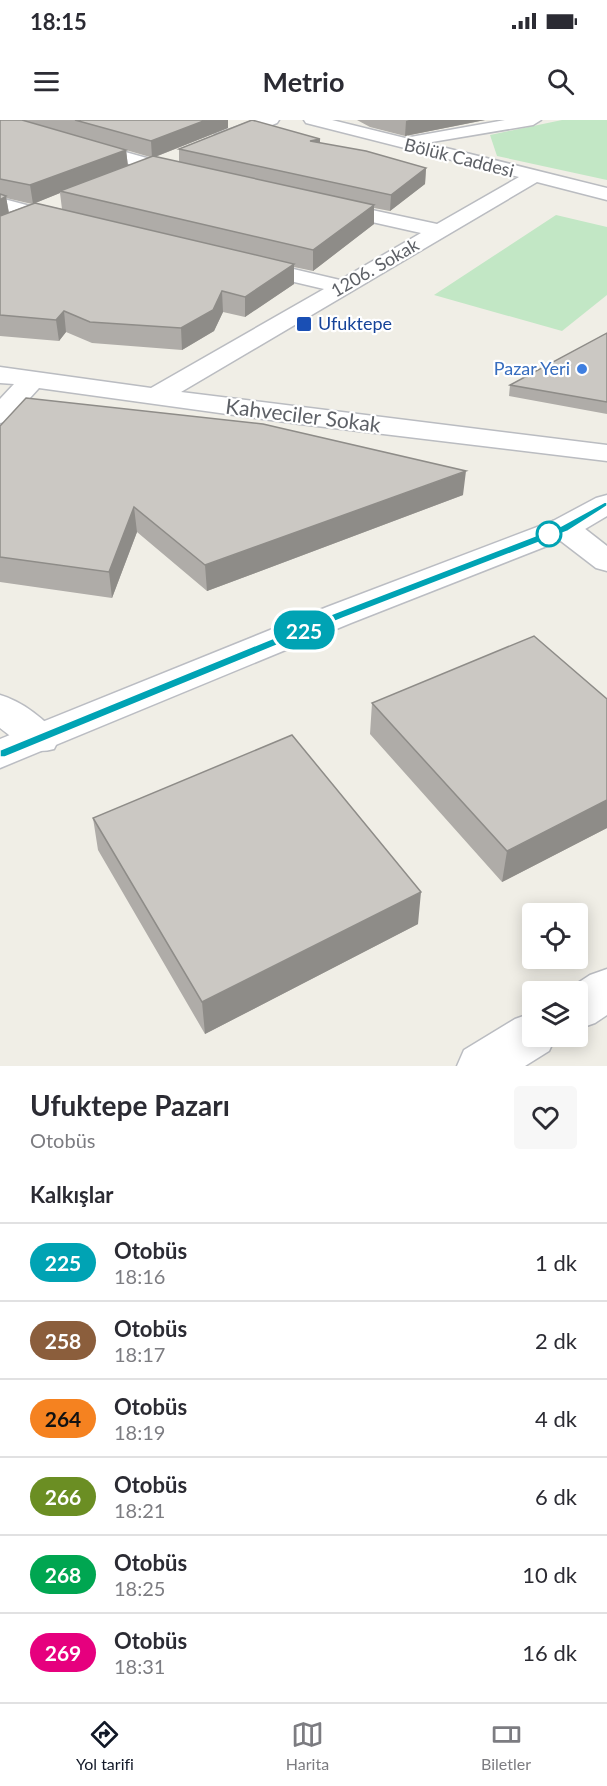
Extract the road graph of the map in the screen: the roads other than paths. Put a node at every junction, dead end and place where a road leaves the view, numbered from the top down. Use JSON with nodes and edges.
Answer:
{"nodes":[{"id":1,"x":271,"y":120,"type":"edge"},
{"id":2,"x":312,"y":120,"type":"edge"},
{"id":3,"x":533,"y":120,"type":"edge"},
{"id":4,"x":0,"y":122,"type":"edge"},
{"id":5,"x":401,"y":143,"type":"junction"},
{"id":6,"x":206,"y":145,"type":"edge"},
{"id":7,"x":184,"y":154,"type":"edge"},
{"id":8,"x":152,"y":166,"type":"junction"},
{"id":9,"x":130,"y":175,"type":"edge"},
{"id":10,"x":198,"y":177,"type":"edge"},
{"id":11,"x":533,"y":177,"type":"junction"},
{"id":12,"x":607,"y":194,"type":"edge"},
{"id":13,"x":65,"y":200,"type":"edge"},
{"id":14,"x":313,"y":203,"type":"edge"},
{"id":15,"x":0,"y":204,"type":"edge"},
{"id":16,"x":33,"y":213,"type":"junction"},
{"id":17,"x":79,"y":224,"type":"edge"},
{"id":18,"x":8,"y":225,"type":"edge"},
{"id":19,"x":439,"y":231,"type":"junction"},
{"id":20,"x":228,"y":260,"type":"edge"},
{"id":21,"x":343,"y":287,"type":"junction"},
{"id":22,"x":0,"y":375,"type":"edge"},
{"id":23,"x":33,"y":379,"type":"junction"},
{"id":24,"x":155,"y":396,"type":"junction"},
{"id":25,"x":0,"y":415,"type":"edge"},
{"id":26,"x":607,"y":453,"type":"edge"},
{"id":27,"x":607,"y":504,"type":"edge"},
{"id":28,"x":564,"y":528,"type":"junction"},
{"id":29,"x":607,"y":561,"type":"edge"},
{"id":30,"x":0,"y":708,"type":"edge"},
{"id":31,"x":40,"y":739,"type":"junction"},
{"id":32,"x":0,"y":754,"type":"edge"},
{"id":33,"x":607,"y":990,"type":"edge"},
{"id":34,"x":588,"y":1002,"type":"edge"},
{"id":35,"x":522,"y":1041,"type":"edge"},
{"id":36,"x":482,"y":1066,"type":"edge"}],
"edges":[{"from":1,"to":6,"type":"street"},
{"from":2,"to":5,"type":"street","name":"Bölük Caddesi"},
{"from":3,"to":5,"type":"street"},
{"from":4,"to":8,"type":"street"},
{"from":5,"to":11,"type":"street","name":"Bölük Caddesi"},
{"from":7,"to":8,"type":"street"},
{"from":8,"to":9,"type":"street"},
{"from":8,"to":10,"type":"street"},
{"from":11,"to":12,"type":"street","name":"Bölük Caddesi"},
{"from":11,"to":19,"type":"street","name":"1206. Sokak"},
{"from":13,"to":16,"type":"street"},
{"from":14,"to":19,"type":"street"},
{"from":15,"to":16,"type":"street"},
{"from":16,"to":17,"type":"street"},
{"from":16,"to":18,"type":"street"},
{"from":19,"to":21,"type":"street","name":"1206. Sokak"},
{"from":20,"to":21,"type":"street"},
{"from":21,"to":24,"type":"street","name":"1206. Sokak"},
{"from":22,"to":23,"type":"street","name":"Kahveciler Sokak"},
{"from":23,"to":24,"type":"street","name":"Kahveciler Sokak"},
{"from":23,"to":25,"type":"street"},
{"from":24,"to":26,"type":"street","name":"Kahveciler Sokak"},
{"from":27,"to":28,"type":"street"},
{"from":28,"to":29,"type":"street"},
{"from":28,"to":31,"type":"street"},
{"from":30,"to":31,"type":"street"},
{"from":31,"to":32,"type":"street"},
{"from":33,"to":34,"type":"street"},
{"from":35,"to":36,"type":"street"}]}
